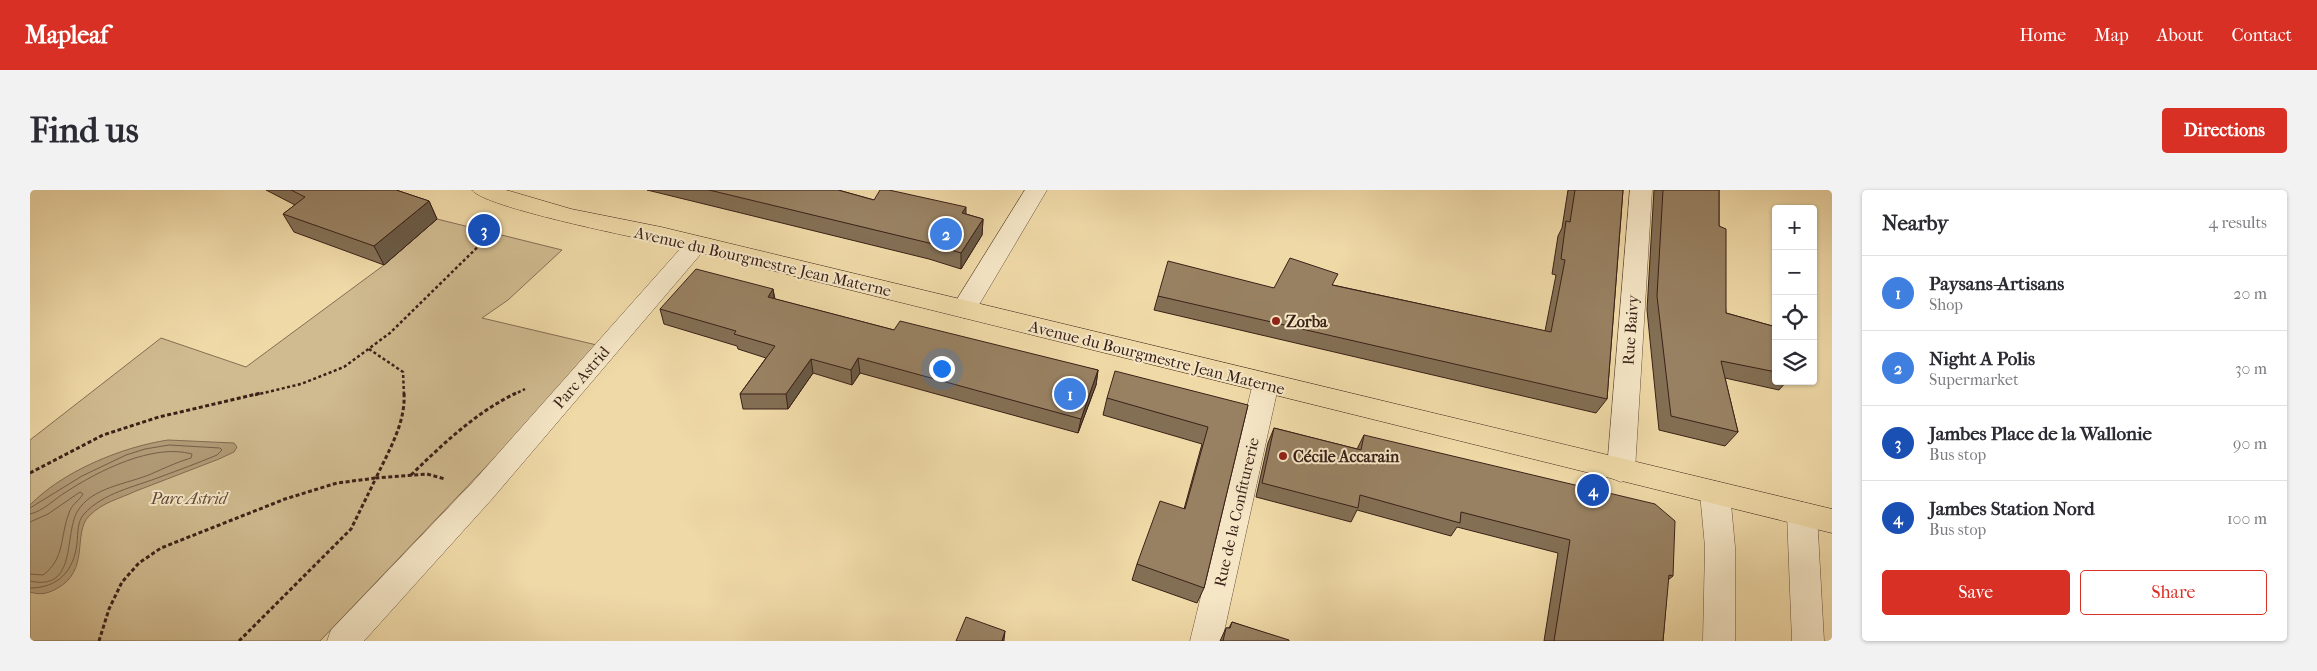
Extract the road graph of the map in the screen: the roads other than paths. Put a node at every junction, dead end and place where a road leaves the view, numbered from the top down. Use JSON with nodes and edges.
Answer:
{"nodes":[{"id":1,"x":483,"y":190,"type":"edge"},
{"id":2,"x":1036,"y":190,"type":"edge"},
{"id":3,"x":1641,"y":190,"type":"edge"},
{"id":4,"x":697,"y":244,"type":"junction"},
{"id":5,"x":964,"y":309,"type":"junction"},
{"id":6,"x":1266,"y":383,"type":"junction"},
{"id":7,"x":1621,"y":470,"type":"junction"},
{"id":8,"x":1715,"y":493,"type":"junction"},
{"id":9,"x":1802,"y":514,"type":"junction"},
{"id":10,"x":1832,"y":521,"type":"edge"},
{"id":11,"x":346,"y":640,"type":"edge"},
{"id":12,"x":1206,"y":641,"type":"edge"},
{"id":13,"x":1719,"y":641,"type":"edge"},
{"id":14,"x":1808,"y":641,"type":"edge"}],
"edges":[{"from":1,"to":4,"type":"main road","name":"Avenue du Bourgmestre Jean Materne"},
{"from":2,"to":5,"type":"street"},
{"from":3,"to":7,"type":"street","name":"Rue Baivy"},
{"from":4,"to":5,"type":"main road","name":"Avenue du Bourgmestre Jean Materne"},
{"from":4,"to":11,"type":"street","name":"Parc Astrid"},
{"from":5,"to":6,"type":"main road","name":"Avenue du Bourgmestre Jean Materne"},
{"from":6,"to":7,"type":"main road","name":"Avenue du Bourgmestre Jean Materne"},
{"from":6,"to":12,"type":"street","name":"Rue de la Confiturerie"},
{"from":7,"to":8,"type":"main road","name":"Avenue du Bourgmestre Jean Materne"},
{"from":8,"to":9,"type":"main road","name":"Avenue du Bourgmestre Jean Materne"},
{"from":8,"to":13,"type":"street"},
{"from":9,"to":10,"type":"main road","name":"Avenue du Bourgmestre Jean Materne"},
{"from":9,"to":14,"type":"street"}]}
